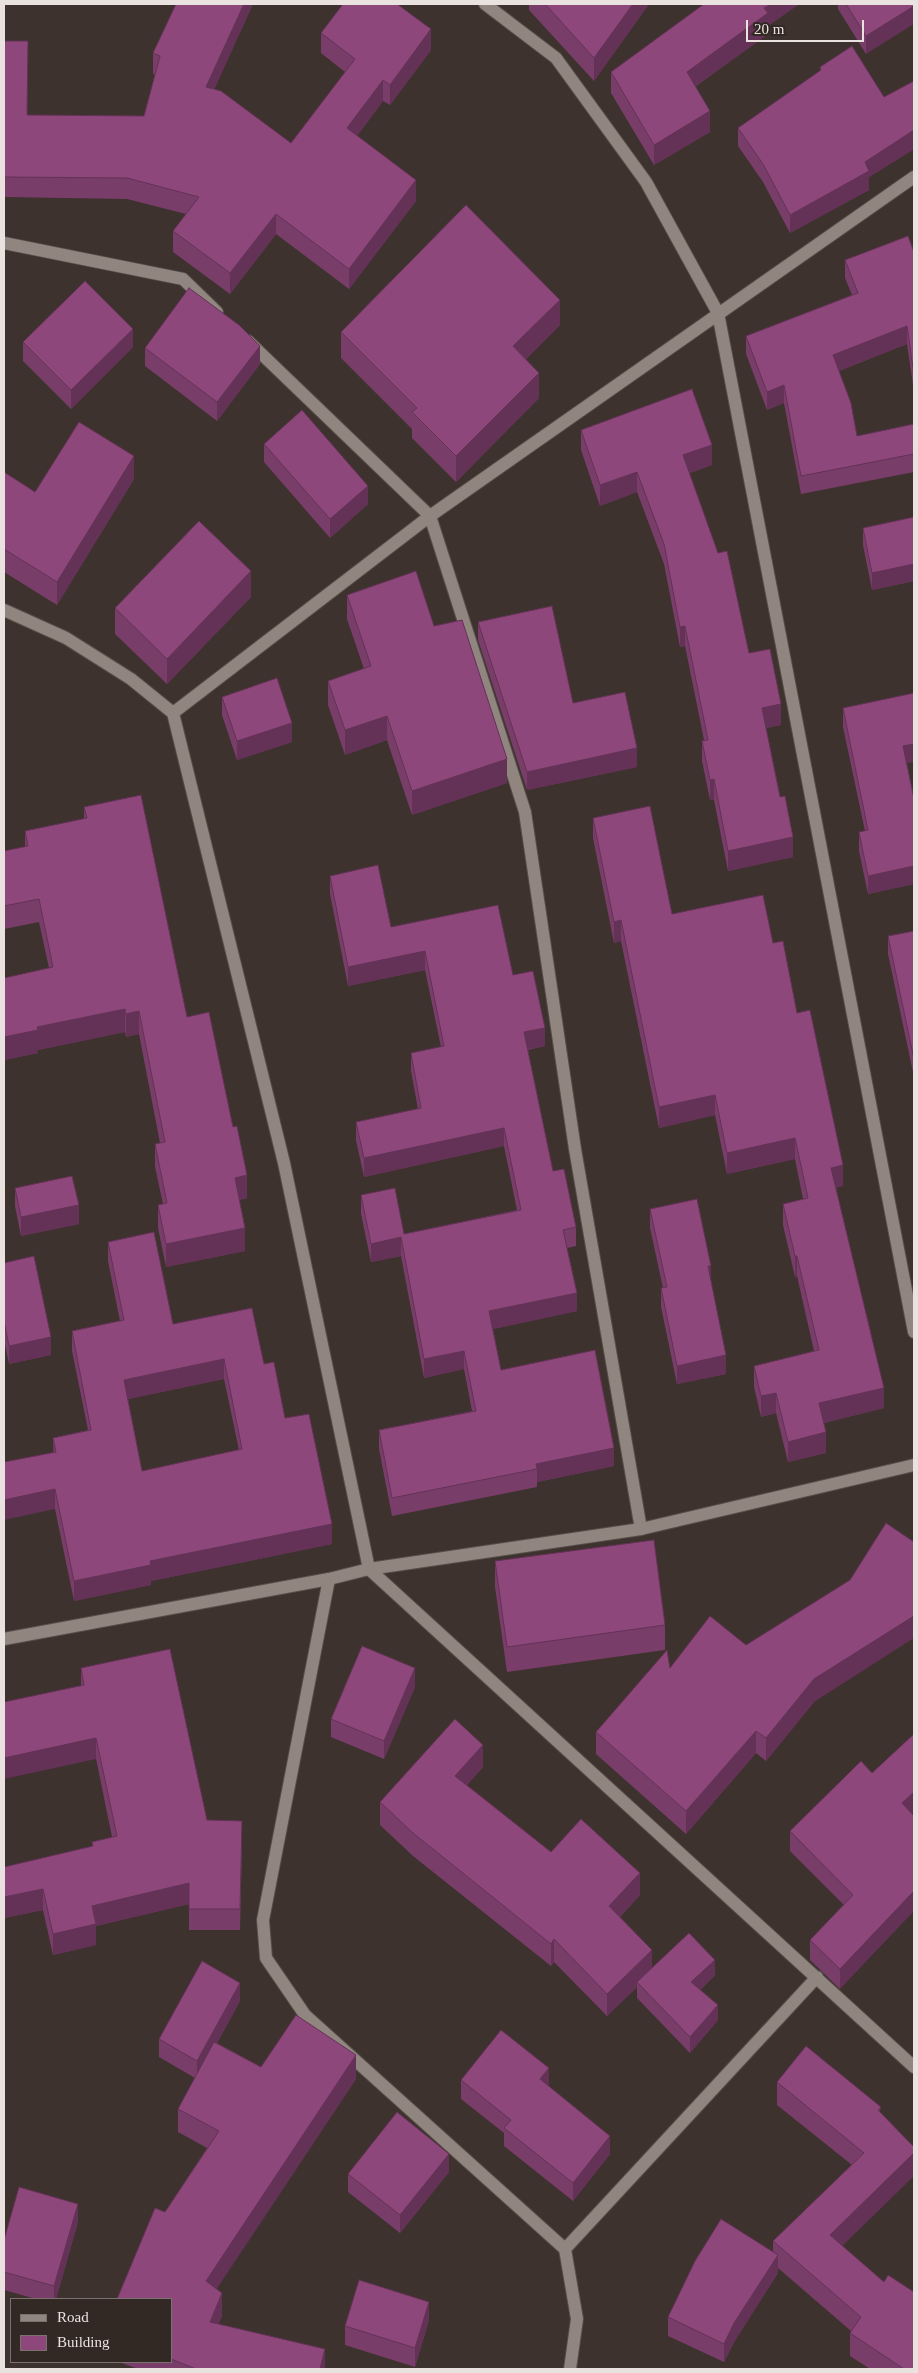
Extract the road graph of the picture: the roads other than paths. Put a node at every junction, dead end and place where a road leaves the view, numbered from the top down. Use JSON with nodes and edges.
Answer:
{"nodes":[{"id":1,"x":485,"y":4,"type":"edge"},
{"id":2,"x":914,"y":178,"type":"edge"},
{"id":3,"x":4,"y":244,"type":"edge"},
{"id":4,"x":718,"y":313,"type":"junction"},
{"id":5,"x":225,"y":320,"type":"edge"},
{"id":6,"x":239,"y":333,"type":"edge"},
{"id":7,"x":430,"y":516,"type":"junction"},
{"id":8,"x":4,"y":610,"type":"edge"},
{"id":9,"x":173,"y":713,"type":"junction"},
{"id":10,"x":914,"y":1332,"type":"edge"},
{"id":11,"x":914,"y":1465,"type":"edge"},
{"id":12,"x":641,"y":1528,"type":"junction"},
{"id":13,"x":369,"y":1569,"type":"junction"},
{"id":14,"x":329,"y":1579,"type":"junction"},
{"id":15,"x":4,"y":1639,"type":"edge"},
{"id":16,"x":817,"y":1977,"type":"junction"},
{"id":17,"x":914,"y":2067,"type":"edge"},
{"id":18,"x":564,"y":2249,"type":"junction"},
{"id":19,"x":570,"y":2369,"type":"edge"}],
"edges":[{"from":1,"to":4,"type":"street"},
{"from":2,"to":4,"type":"street"},
{"from":3,"to":5,"type":"street"},
{"from":4,"to":7,"type":"street"},
{"from":4,"to":10,"type":"street"},
{"from":6,"to":7,"type":"street"},
{"from":7,"to":9,"type":"street"},
{"from":7,"to":12,"type":"street"},
{"from":8,"to":9,"type":"street"},
{"from":9,"to":13,"type":"street"},
{"from":11,"to":12,"type":"street"},
{"from":12,"to":13,"type":"street"},
{"from":13,"to":14,"type":"street"},
{"from":13,"to":16,"type":"street"},
{"from":14,"to":15,"type":"street"},
{"from":14,"to":18,"type":"street"},
{"from":16,"to":17,"type":"street"},
{"from":16,"to":18,"type":"street"},
{"from":18,"to":19,"type":"street"}]}
